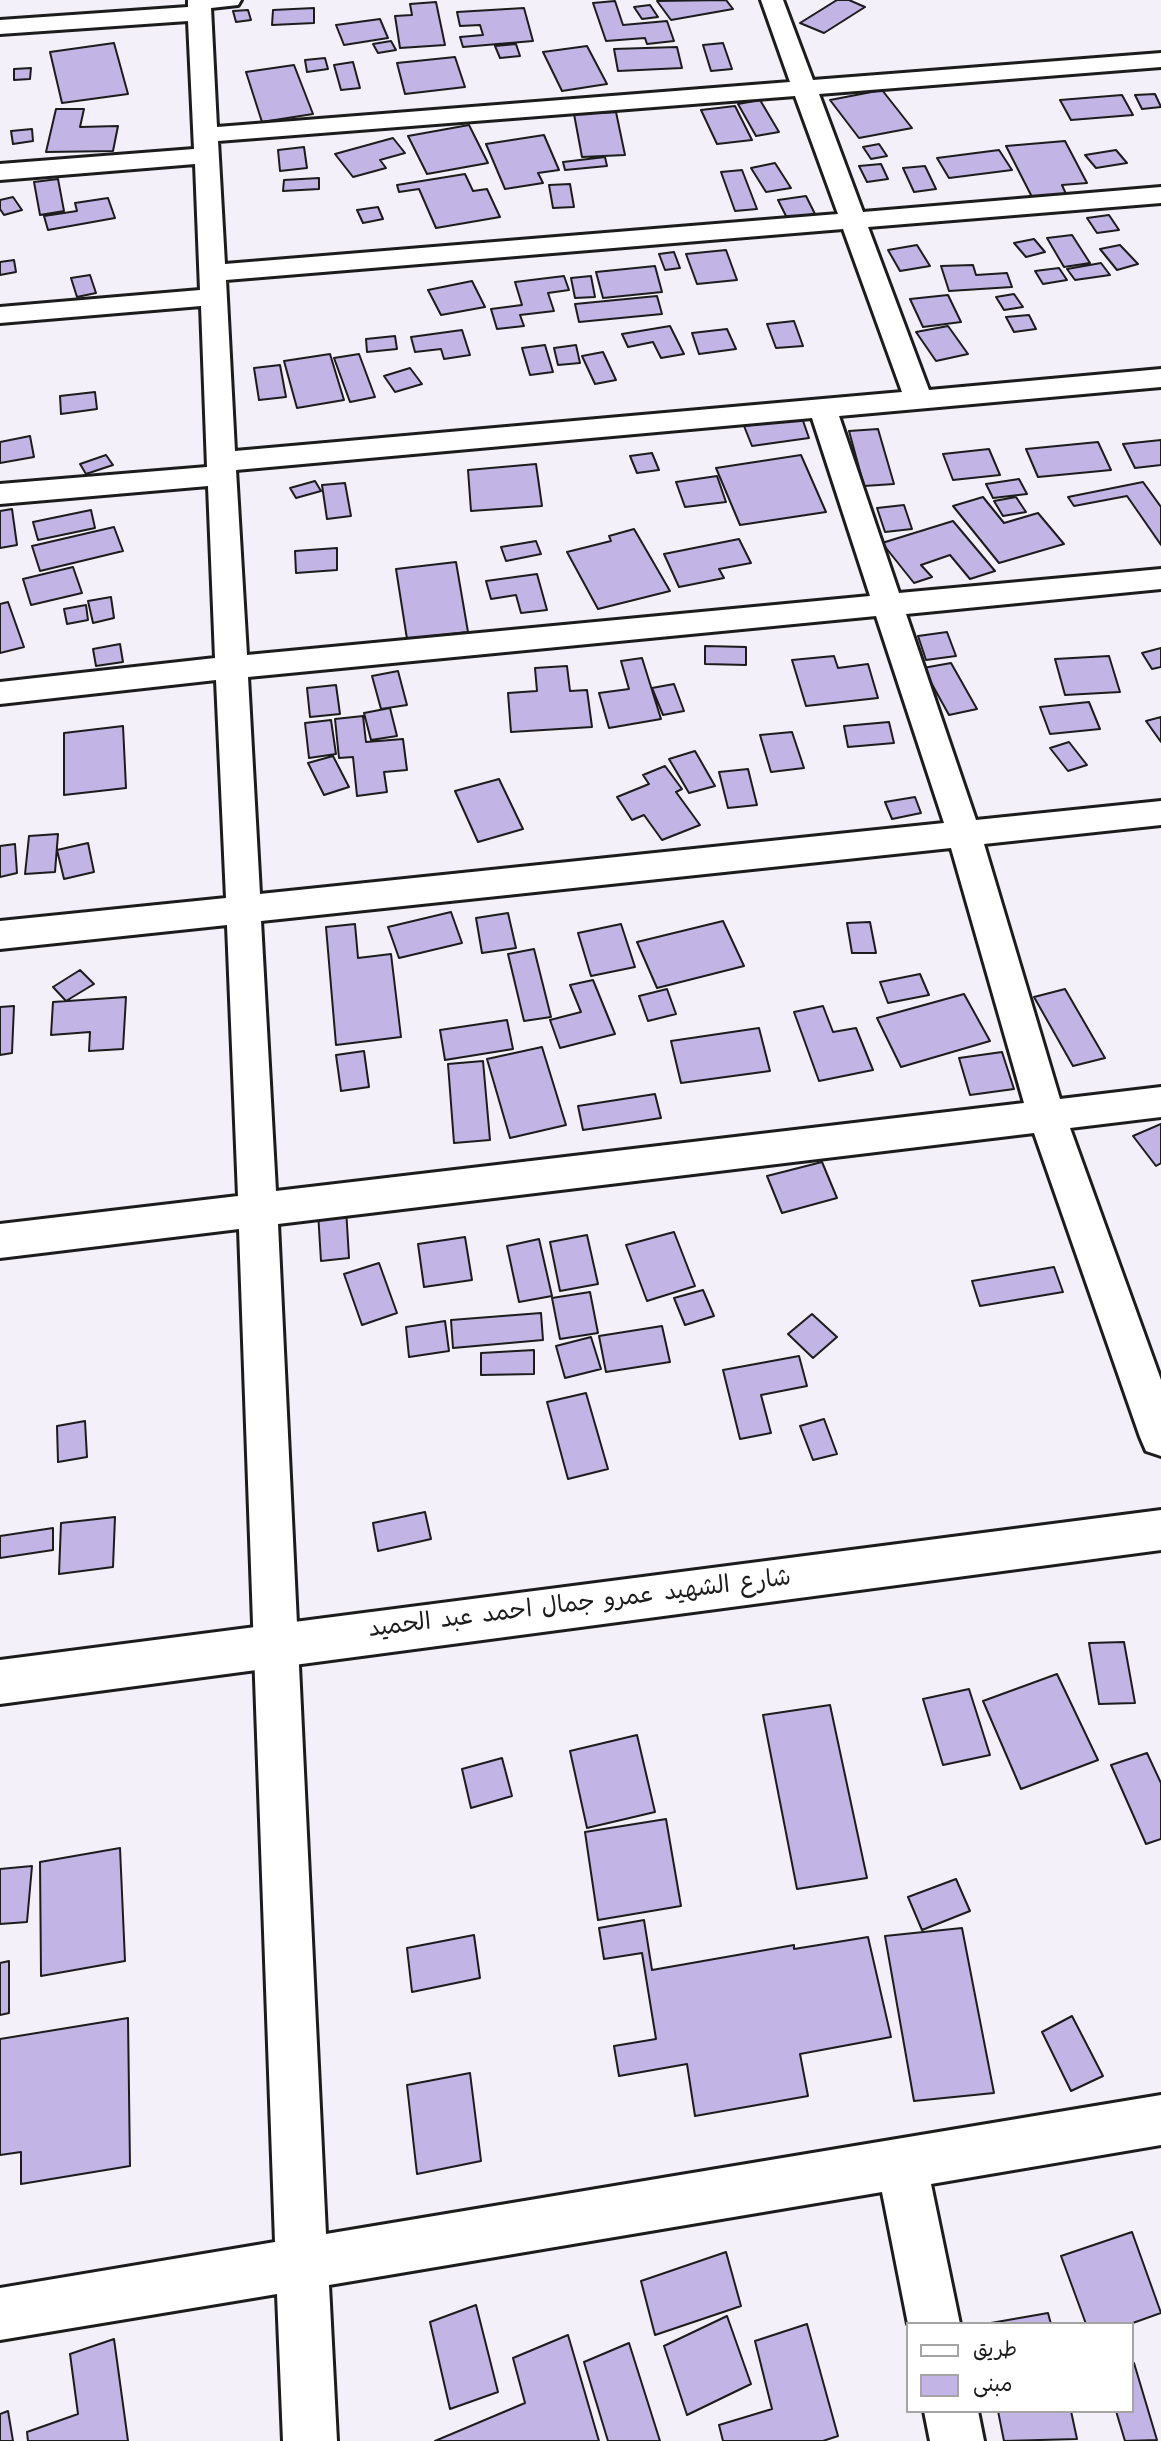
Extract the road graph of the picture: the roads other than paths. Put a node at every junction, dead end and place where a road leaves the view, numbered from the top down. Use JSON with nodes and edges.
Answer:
{"nodes":[{"id":1,"x":772,"y":0,"type":"edge"},
{"id":2,"x":207,"y":4,"type":"edge"},
{"id":3,"x":0,"y":27,"type":"edge"},
{"id":4,"x":1161,"y":60,"type":"edge"},
{"id":5,"x":804,"y":88,"type":"junction"},
{"id":6,"x":206,"y":145,"type":"junction"},
{"id":7,"x":0,"y":172,"type":"edge"},
{"id":8,"x":1161,"y":195,"type":"edge"},
{"id":9,"x":853,"y":220,"type":"junction"},
{"id":10,"x":213,"y":285,"type":"junction"},
{"id":11,"x":0,"y":314,"type":"edge"},
{"id":12,"x":1161,"y":379,"type":"edge"},
{"id":13,"x":919,"y":400,"type":"junction"},
{"id":14,"x":823,"y":409,"type":"junction"},
{"id":15,"x":222,"y":468,"type":"junction"},
{"id":16,"x":0,"y":494,"type":"edge"},
{"id":17,"x":1161,"y":579,"type":"edge"},
{"id":18,"x":888,"y":605,"type":"junction"},
{"id":19,"x":232,"y":667,"type":"junction"},
{"id":20,"x":0,"y":693,"type":"edge"},
{"id":21,"x":1161,"y":813,"type":"edge"},
{"id":22,"x":964,"y":834,"type":"junction"},
{"id":23,"x":243,"y":909,"type":"junction"},
{"id":24,"x":0,"y":935,"type":"edge"},
{"id":25,"x":1161,"y":1102,"type":"edge"},
{"id":26,"x":1046,"y":1114,"type":"junction"},
{"id":27,"x":258,"y":1211,"type":"junction"},
{"id":28,"x":0,"y":1241,"type":"edge"},
{"id":29,"x":1161,"y":1437,"type":"edge"},
{"id":30,"x":1161,"y":1530,"type":"edge"},
{"id":31,"x":274,"y":1645,"type":"junction"},
{"id":32,"x":0,"y":1682,"type":"edge"},
{"id":33,"x":1161,"y":2120,"type":"edge"},
{"id":34,"x":901,"y":2162,"type":"junction"},
{"id":35,"x":302,"y":2262,"type":"junction"},
{"id":36,"x":0,"y":2314,"type":"edge"},
{"id":37,"x":934,"y":2322,"type":"edge"},
{"id":38,"x":951,"y":2413,"type":"edge"},
{"id":39,"x":310,"y":2441,"type":"edge"},
{"id":40,"x":957,"y":2441,"type":"edge"}],
"edges":[{"from":1,"to":5,"type":"street"},
{"from":2,"to":3,"type":"street"},
{"from":2,"to":6,"type":"street"},
{"from":4,"to":5,"type":"street"},
{"from":5,"to":6,"type":"street"},
{"from":5,"to":9,"type":"street"},
{"from":6,"to":7,"type":"street"},
{"from":6,"to":10,"type":"street"},
{"from":8,"to":9,"type":"street"},
{"from":9,"to":10,"type":"street"},
{"from":9,"to":13,"type":"street"},
{"from":10,"to":11,"type":"street"},
{"from":10,"to":15,"type":"street"},
{"from":12,"to":13,"type":"street"},
{"from":13,"to":14,"type":"street"},
{"from":14,"to":15,"type":"street"},
{"from":14,"to":18,"type":"street"},
{"from":15,"to":16,"type":"street"},
{"from":15,"to":19,"type":"street"},
{"from":17,"to":18,"type":"street"},
{"from":18,"to":19,"type":"street"},
{"from":18,"to":22,"type":"street"},
{"from":19,"to":20,"type":"street"},
{"from":19,"to":23,"type":"street"},
{"from":21,"to":22,"type":"street"},
{"from":22,"to":23,"type":"street"},
{"from":22,"to":26,"type":"street"},
{"from":23,"to":24,"type":"street"},
{"from":23,"to":27,"type":"street"},
{"from":25,"to":26,"type":"street"},
{"from":26,"to":27,"type":"street"},
{"from":26,"to":29,"type":"street"},
{"from":27,"to":28,"type":"street"},
{"from":27,"to":31,"type":"street"},
{"from":30,"to":31,"type":"street","name":"شارع الشهيد عمرو جمال احمد عبد الحميد"},
{"from":31,"to":32,"type":"street","name":"شارع الشهيد عمرو جمال احمد عبد الحميد"},
{"from":31,"to":35,"type":"street"},
{"from":33,"to":34,"type":"street"},
{"from":34,"to":35,"type":"street"},
{"from":34,"to":37,"type":"street"},
{"from":35,"to":36,"type":"street"},
{"from":35,"to":39,"type":"street"},
{"from":38,"to":40,"type":"street"}]}
